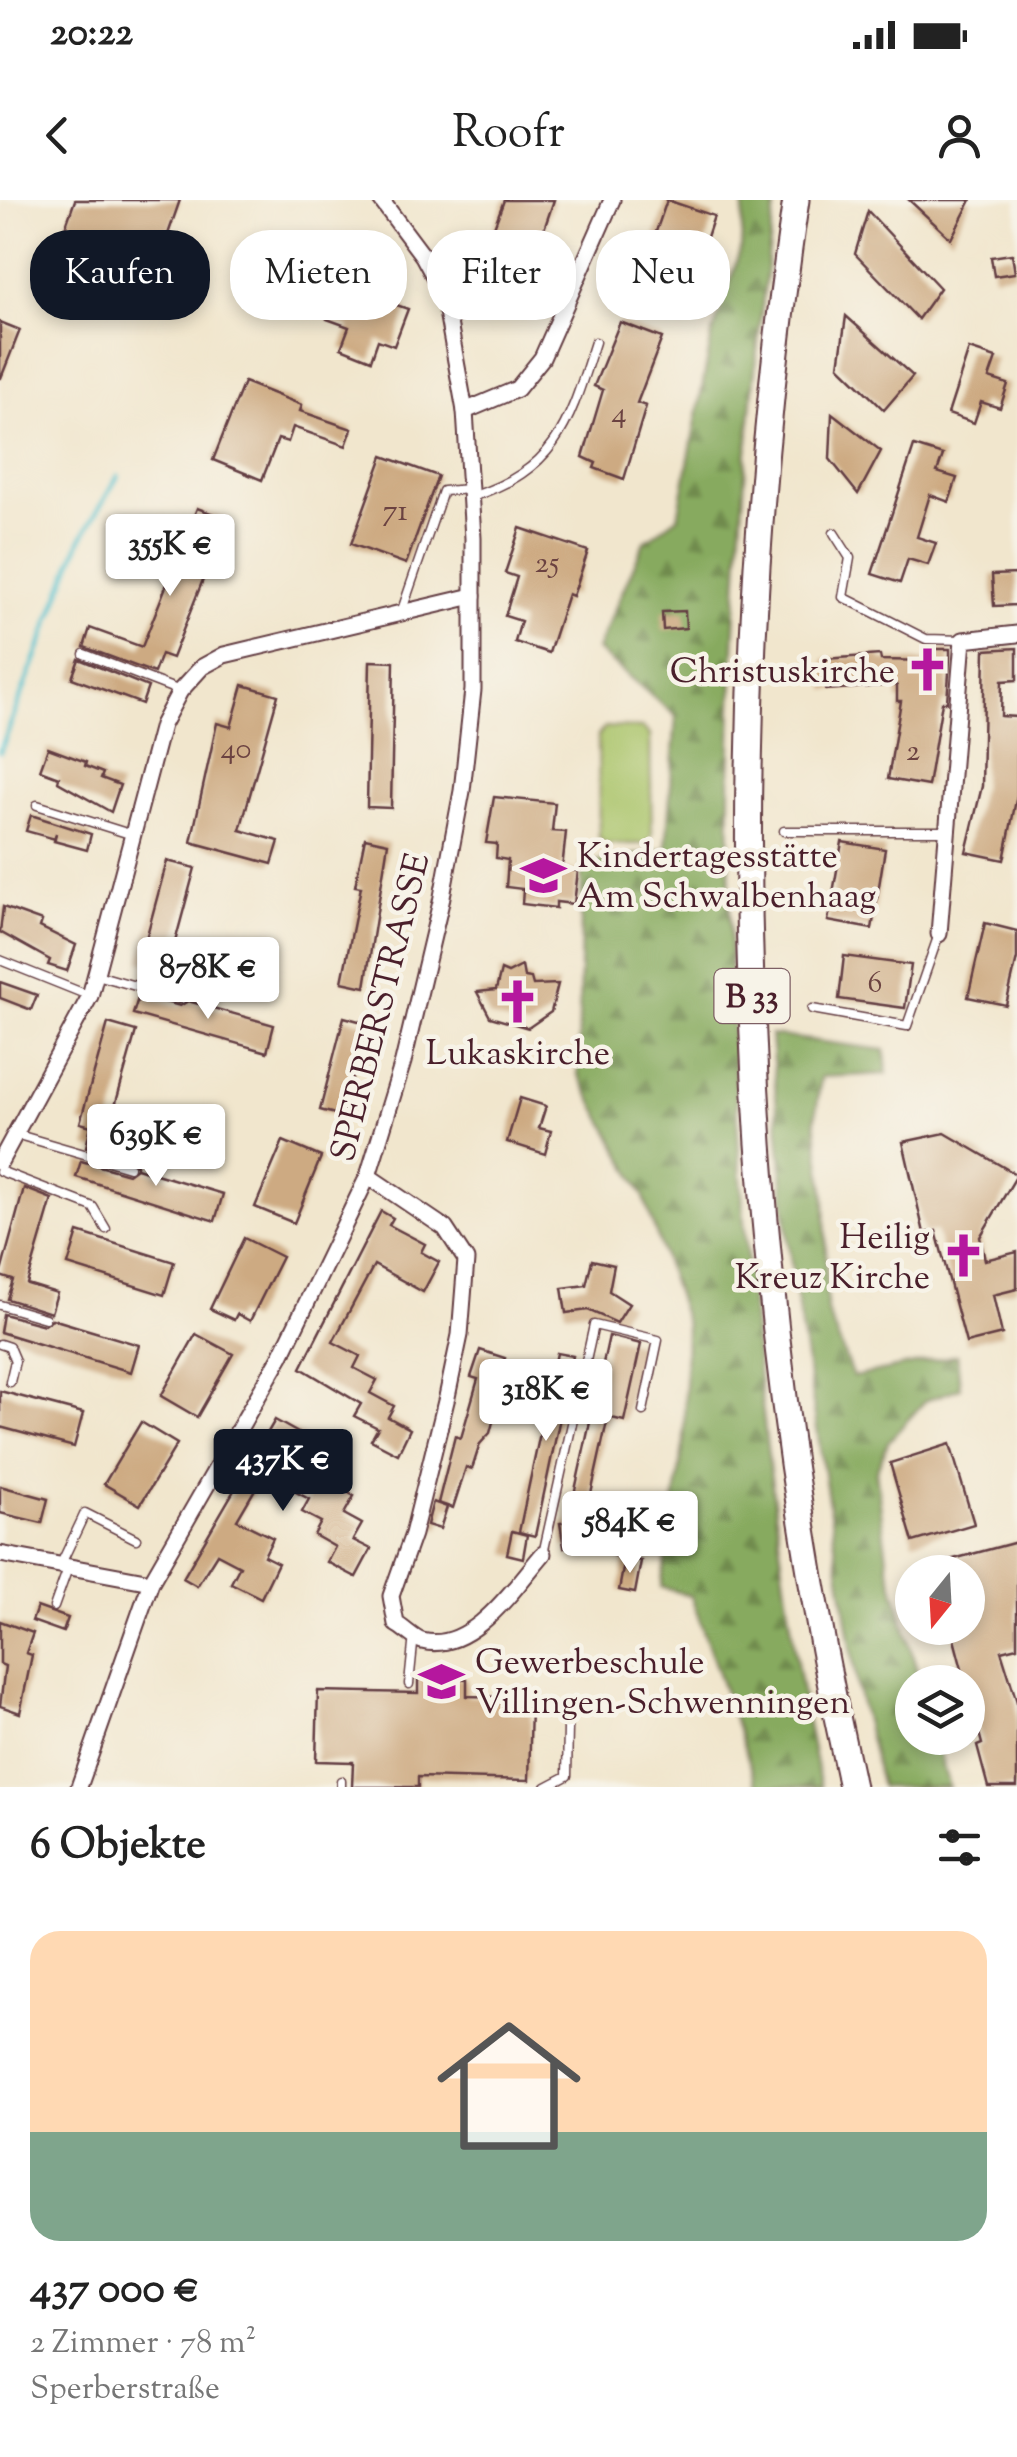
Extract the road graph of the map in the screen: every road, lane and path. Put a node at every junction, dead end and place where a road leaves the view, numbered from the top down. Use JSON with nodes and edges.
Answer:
{"nodes":[{"id":1,"x":381,"y":200,"type":"edge"},
{"id":2,"x":612,"y":200,"type":"edge"},
{"id":3,"x":796,"y":200,"type":"edge"},
{"id":4,"x":595,"y":342,"type":"dead end"},
{"id":5,"x":465,"y":410,"type":"junction"},
{"id":6,"x":470,"y":493,"type":"junction"},
{"id":7,"x":834,"y":533,"type":"dead end"},
{"id":8,"x":473,"y":596,"type":"junction"},
{"id":9,"x":400,"y":615,"type":"junction"},
{"id":10,"x":1017,"y":634,"type":"edge"},
{"id":11,"x":963,"y":640,"type":"junction"},
{"id":12,"x":84,"y":654,"type":"dead end"},
{"id":13,"x":180,"y":691,"type":"junction"},
{"id":14,"x":38,"y":806,"type":"dead end"},
{"id":15,"x":784,"y":831,"type":"dead end"},
{"id":16,"x":945,"y":831,"type":"junction"},
{"id":17,"x":134,"y":835,"type":"junction"},
{"id":18,"x":939,"y":934,"type":"joint"},
{"id":19,"x":0,"y":960,"type":"edge"},
{"id":20,"x":97,"y":975,"type":"junction"},
{"id":21,"x":90,"y":996,"type":"junction"},
{"id":22,"x":181,"y":999,"type":"dead end"},
{"id":23,"x":812,"y":1008,"type":"dead end"},
{"id":24,"x":16,"y":1134,"type":"junction"},
{"id":25,"x":0,"y":1160,"type":"edge"},
{"id":26,"x":129,"y":1167,"type":"dead end"},
{"id":27,"x":0,"y":1170,"type":"edge"},
{"id":28,"x":368,"y":1176,"type":"junction"},
{"id":29,"x":106,"y":1229,"type":"dead end"},
{"id":30,"x":0,"y":1305,"type":"edge"},
{"id":31,"x":45,"y":1318,"type":"dead end"},
{"id":32,"x":0,"y":1344,"type":"edge"},
{"id":33,"x":10,"y":1382,"type":"dead end"},
{"id":34,"x":643,"y":1411,"type":"dead end"},
{"id":35,"x":136,"y":1539,"type":"dead end"},
{"id":36,"x":0,"y":1554,"type":"edge"},
{"id":37,"x":544,"y":1554,"type":"joint"},
{"id":38,"x":64,"y":1567,"type":"junction"},
{"id":39,"x":151,"y":1582,"type":"junction"},
{"id":40,"x":54,"y":1607,"type":"dead end"},
{"id":41,"x":414,"y":1636,"type":"junction"},
{"id":42,"x":410,"y":1684,"type":"dead end"},
{"id":43,"x":568,"y":1727,"type":"dead end"},
{"id":44,"x":80,"y":1787,"type":"edge"},
{"id":45,"x":546,"y":1787,"type":"edge"},
{"id":46,"x":852,"y":1787,"type":"edge"}],
"edges":[{"from":1,"to":5,"type":"street","name":"SPERBERSTRASSE"},
{"from":2,"to":5,"type":"street"},
{"from":3,"to":46,"type":"main road","number":"B 33"},
{"from":4,"to":6,"type":"lane"},
{"from":5,"to":6,"type":"street","name":"SPERBERSTRASSE"},
{"from":6,"to":8,"type":"street","name":"SPERBERSTRASSE"},
{"from":6,"to":9,"type":"lane"},
{"from":7,"to":11,"type":"lane"},
{"from":8,"to":9,"type":"street"},
{"from":8,"to":28,"type":"street","name":"SPERBERSTRASSE"},
{"from":9,"to":13,"type":"street"},
{"from":10,"to":11,"type":"street"},
{"from":11,"to":16,"type":"street"},
{"from":12,"to":13,"type":"lane"},
{"from":13,"to":17,"type":"street"},
{"from":14,"to":17,"type":"lane"},
{"from":15,"to":16,"type":"lane"},
{"from":16,"to":18,"type":"street"},
{"from":17,"to":20,"type":"street"},
{"from":18,"to":23,"type":"lane"},
{"from":19,"to":21,"type":"lane"},
{"from":20,"to":21,"type":"street"},
{"from":20,"to":22,"type":"lane"},
{"from":21,"to":24,"type":"street"},
{"from":24,"to":25,"type":"street"},
{"from":24,"to":26,"type":"lane"},
{"from":27,"to":29,"type":"lane"},
{"from":28,"to":39,"type":"street","name":"SPERBERSTRASSE"},
{"from":28,"to":41,"type":"street"},
{"from":30,"to":31,"type":"lane"},
{"from":32,"to":33,"type":"lane"},
{"from":34,"to":37,"type":"lane"},
{"from":35,"to":38,"type":"lane"},
{"from":36,"to":38,"type":"street"},
{"from":37,"to":41,"type":"street"},
{"from":38,"to":39,"type":"street"},
{"from":38,"to":40,"type":"lane"},
{"from":39,"to":44,"type":"street","name":"SPERBERSTRASSE"},
{"from":41,"to":42,"type":"lane"},
{"from":43,"to":45,"type":"lane"}]}
